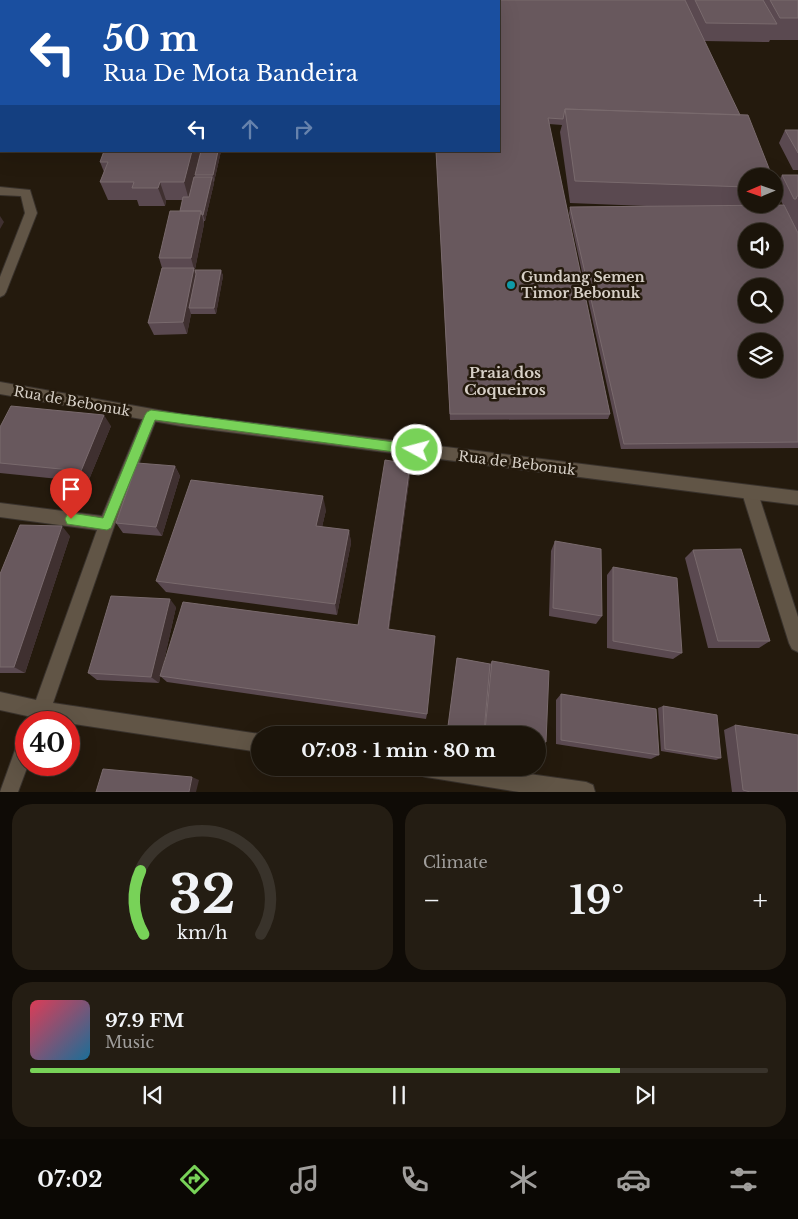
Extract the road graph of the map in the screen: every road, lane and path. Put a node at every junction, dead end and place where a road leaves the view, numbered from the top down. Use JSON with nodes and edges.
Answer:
{"nodes":[{"id":1,"x":0,"y":190,"type":"edge"},
{"id":2,"x":0,"y":292,"type":"edge"},
{"id":3,"x":0,"y":388,"type":"edge"},
{"id":4,"x":151,"y":415,"type":"junction"},
{"id":5,"x":750,"y":493,"type":"junction"},
{"id":6,"x":798,"y":498,"type":"edge"},
{"id":7,"x":0,"y":510,"type":"edge"},
{"id":8,"x":107,"y":524,"type":"junction"},
{"id":9,"x":798,"y":643,"type":"edge"},
{"id":10,"x":0,"y":701,"type":"edge"},
{"id":11,"x":26,"y":711,"type":"edge"},
{"id":12,"x":41,"y":711,"type":"edge"},
{"id":13,"x":80,"y":721,"type":"edge"},
{"id":14,"x":251,"y":742,"type":"edge"},
{"id":15,"x":15,"y":774,"type":"edge"},
{"id":16,"x":479,"y":776,"type":"edge"},
{"id":17,"x":8,"y":792,"type":"edge"},
{"id":18,"x":586,"y":792,"type":"edge"}],
"edges":[{"from":1,"to":2,"type":"street"},
{"from":3,"to":4,"type":"street","name":"Rua de Bebonuk"},
{"from":4,"to":5,"type":"street","name":"Rua de Bebonuk"},
{"from":4,"to":8,"type":"street"},
{"from":5,"to":6,"type":"street","name":"Rua de Bebonuk"},
{"from":5,"to":9,"type":"street"},
{"from":7,"to":8,"type":"street"},
{"from":8,"to":12,"type":"street"},
{"from":10,"to":11,"type":"street"},
{"from":13,"to":14,"type":"street"},
{"from":15,"to":17,"type":"street"},
{"from":16,"to":18,"type":"street"}]}
